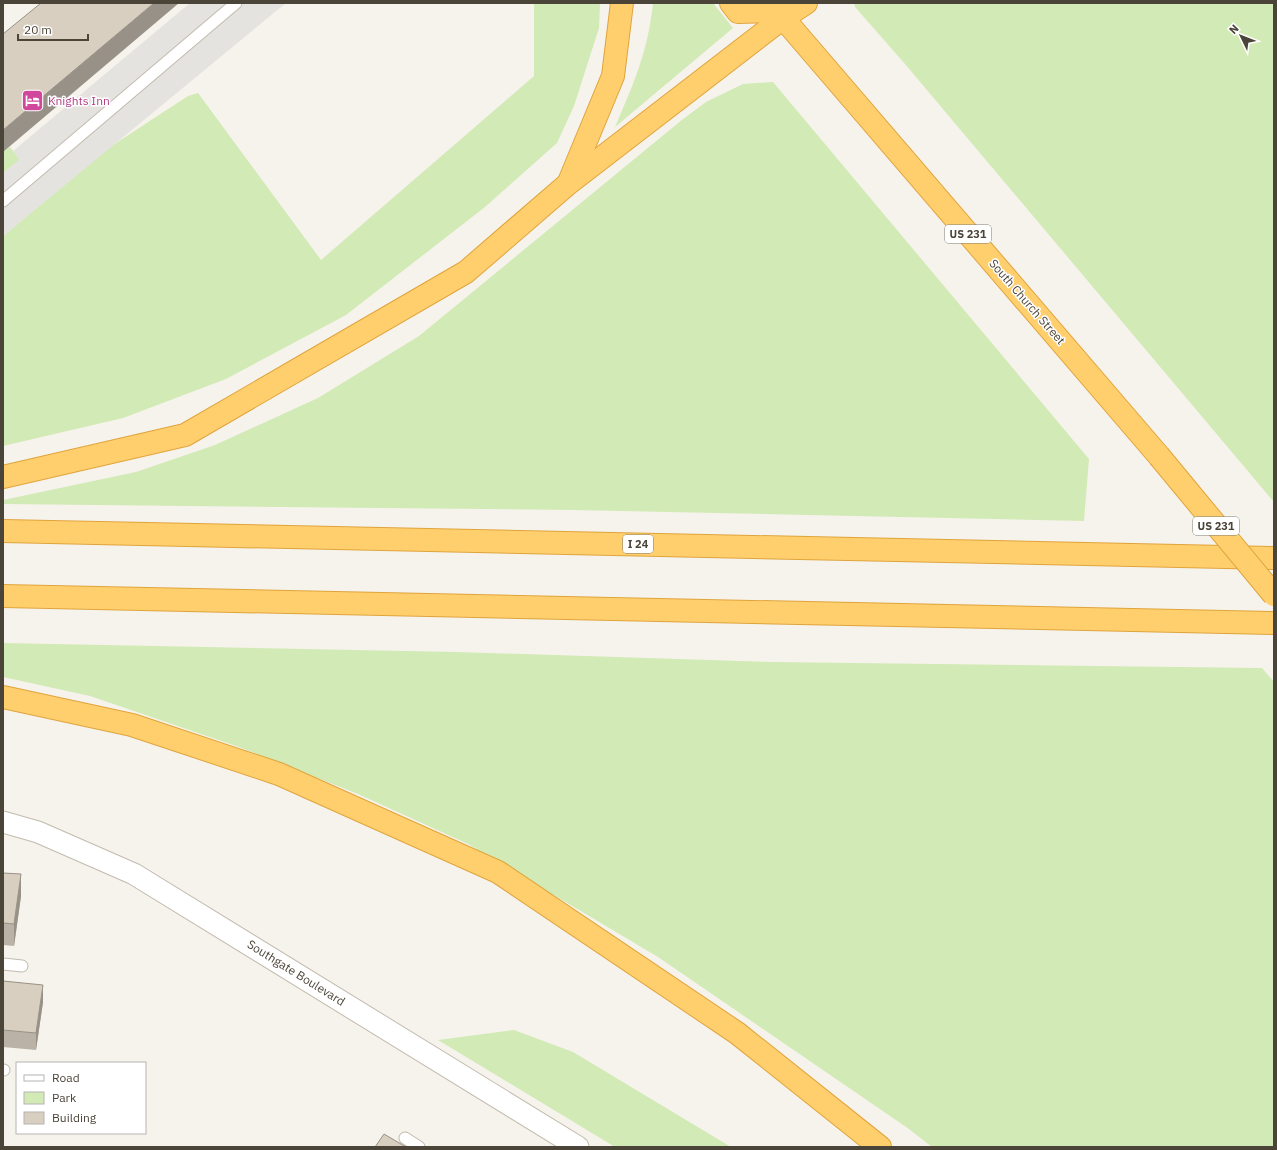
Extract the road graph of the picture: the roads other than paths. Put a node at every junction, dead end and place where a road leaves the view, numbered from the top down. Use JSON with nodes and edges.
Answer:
{"nodes":[{"id":1,"x":236,"y":3,"type":"edge"},
{"id":2,"x":622,"y":3,"type":"edge"},
{"id":3,"x":732,"y":3,"type":"edge"},
{"id":4,"x":806,"y":3,"type":"edge"},
{"id":5,"x":780,"y":11,"type":"edge"},
{"id":6,"x":569,"y":183,"type":"junction"},
{"id":7,"x":3,"y":201,"type":"edge"},
{"id":8,"x":3,"y":477,"type":"edge"},
{"id":9,"x":3,"y":531,"type":"edge"},
{"id":10,"x":1274,"y":558,"type":"edge"},
{"id":11,"x":1274,"y":595,"type":"edge"},
{"id":12,"x":3,"y":596,"type":"edge"},
{"id":13,"x":1274,"y":623,"type":"edge"},
{"id":14,"x":3,"y":697,"type":"edge"},
{"id":15,"x":3,"y":822,"type":"edge"},
{"id":16,"x":3,"y":964,"type":"edge"},
{"id":17,"x":22,"y":966,"type":"dead end"},
{"id":18,"x":405,"y":1138,"type":"dead end"},
{"id":19,"x":420,"y":1147,"type":"edge"},
{"id":20,"x":578,"y":1147,"type":"edge"},
{"id":21,"x":880,"y":1147,"type":"edge"}],
"edges":[{"from":1,"to":7,"type":"lane"},
{"from":2,"to":6,"type":"highway"},
{"from":3,"to":5,"type":"highway"},
{"from":4,"to":5,"type":"highway"},
{"from":5,"to":6,"type":"highway"},
{"from":5,"to":11,"type":"highway","name":"South Church Street","number":"US 231","bridge":true},
{"from":6,"to":8,"type":"highway"},
{"from":9,"to":10,"type":"highway","number":"I 24"},
{"from":12,"to":13,"type":"highway"},
{"from":14,"to":21,"type":"highway"},
{"from":15,"to":20,"type":"street","name":"Southgate Boulevard"},
{"from":16,"to":17,"type":"lane"},
{"from":18,"to":19,"type":"lane"}]}
